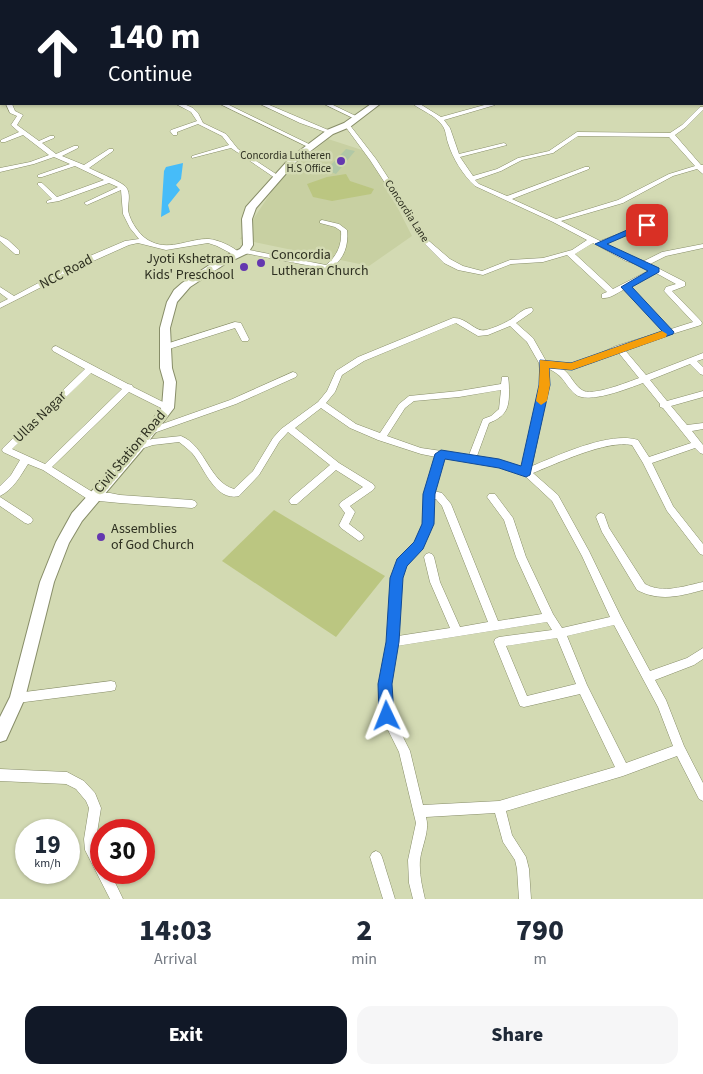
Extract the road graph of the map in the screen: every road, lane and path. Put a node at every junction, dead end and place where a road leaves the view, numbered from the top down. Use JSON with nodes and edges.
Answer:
{"nodes":[{"id":1,"x":9,"y":105,"type":"edge"},
{"id":2,"x":183,"y":105,"type":"edge"},
{"id":3,"x":225,"y":105,"type":"edge"},
{"id":4,"x":265,"y":105,"type":"edge"},
{"id":5,"x":329,"y":105,"type":"edge"},
{"id":6,"x":375,"y":105,"type":"edge"},
{"id":7,"x":418,"y":105,"type":"edge"},
{"id":8,"x":489,"y":105,"type":"edge"},
{"id":9,"x":334,"y":107,"type":"junction"},
{"id":10,"x":701,"y":107,"type":"edge"},
{"id":11,"x":324,"y":112,"type":"dead end"},
{"id":12,"x":440,"y":119,"type":"junction"},
{"id":13,"x":352,"y":121,"type":"junction"},
{"id":14,"x":200,"y":122,"type":"junction"},
{"id":15,"x":24,"y":132,"type":"junction"},
{"id":16,"x":330,"y":132,"type":"junction"},
{"id":17,"x":175,"y":134,"type":"dead end"},
{"id":18,"x":671,"y":134,"type":"junction"},
{"id":19,"x":52,"y":137,"type":"dead end"},
{"id":20,"x":3,"y":141,"type":"dead end"},
{"id":21,"x":38,"y":143,"type":"junction"},
{"id":22,"x":504,"y":145,"type":"dead end"},
{"id":23,"x":233,"y":146,"type":"junction"},
{"id":24,"x":310,"y":146,"type":"junction"},
{"id":25,"x":76,"y":147,"type":"dead end"},
{"id":26,"x":111,"y":150,"type":"dead end"},
{"id":27,"x":55,"y":155,"type":"junction"},
{"id":28,"x":457,"y":156,"type":"junction"},
{"id":29,"x":194,"y":157,"type":"dead end"},
{"id":30,"x":75,"y":164,"type":"junction"},
{"id":31,"x":85,"y":168,"type":"junction"},
{"id":32,"x":587,"y":168,"type":"dead end"},
{"id":33,"x":702,"y":169,"type":"edge"},
{"id":34,"x":0,"y":170,"type":"edge"},
{"id":35,"x":277,"y":177,"type":"junction"},
{"id":36,"x":471,"y":179,"type":"junction"},
{"id":37,"x":110,"y":180,"type":"junction"},
{"id":38,"x":123,"y":187,"type":"junction"},
{"id":39,"x":505,"y":199,"type":"junction"},
{"id":40,"x":57,"y":200,"type":"junction"},
{"id":41,"x":49,"y":202,"type":"dead end"},
{"id":42,"x":87,"y":202,"type":"dead end"},
{"id":43,"x":555,"y":221,"type":"junction"},
{"id":44,"x":322,"y":222,"type":"dead end"},
{"id":45,"x":647,"y":225,"type":"dead end"},
{"id":46,"x":2,"y":241,"type":"edge"},
{"id":47,"x":596,"y":242,"type":"junction"},
{"id":48,"x":149,"y":244,"type":"junction"},
{"id":49,"x":703,"y":246,"type":"edge"},
{"id":50,"x":17,"y":252,"type":"dead end"},
{"id":51,"x":240,"y":252,"type":"junction"},
{"id":52,"x":571,"y":252,"type":"junction"},
{"id":53,"x":645,"y":264,"type":"junction"},
{"id":54,"x":656,"y":270,"type":"junction"},
{"id":55,"x":626,"y":287,"type":"junction"},
{"id":56,"x":0,"y":289,"type":"edge"},
{"id":57,"x":613,"y":292,"type":"junction"},
{"id":58,"x":605,"y":296,"type":"dead end"},
{"id":59,"x":14,"y":299,"type":"junction"},
{"id":60,"x":0,"y":306,"type":"edge"},
{"id":61,"x":529,"y":310,"type":"dead end"},
{"id":62,"x":511,"y":323,"type":"junction"},
{"id":63,"x":701,"y":324,"type":"edge"},
{"id":64,"x":669,"y":332,"type":"junction"},
{"id":65,"x":245,"y":339,"type":"dead end"},
{"id":66,"x":166,"y":347,"type":"junction"},
{"id":67,"x":619,"y":348,"type":"junction"},
{"id":68,"x":56,"y":349,"type":"dead end"},
{"id":69,"x":703,"y":356,"type":"edge"},
{"id":70,"x":691,"y":360,"type":"junction"},
{"id":71,"x":548,"y":364,"type":"junction"},
{"id":72,"x":90,"y":369,"type":"junction"},
{"id":73,"x":703,"y":372,"type":"edge"},
{"id":74,"x":293,"y":375,"type":"dead end"},
{"id":75,"x":642,"y":378,"type":"junction"},
{"id":76,"x":129,"y":387,"type":"junction"},
{"id":77,"x":703,"y":394,"type":"edge"},
{"id":78,"x":321,"y":404,"type":"junction"},
{"id":79,"x":663,"y":405,"type":"junction"},
{"id":80,"x":168,"y":408,"type":"junction"},
{"id":81,"x":703,"y":426,"type":"edge"},
{"id":82,"x":289,"y":428,"type":"junction"},
{"id":83,"x":684,"y":429,"type":"junction"},
{"id":84,"x":151,"y":431,"type":"junction"},
{"id":85,"x":381,"y":438,"type":"junction"},
{"id":86,"x":697,"y":444,"type":"junction"},
{"id":87,"x":138,"y":447,"type":"junction"},
{"id":88,"x":3,"y":448,"type":"edge"},
{"id":89,"x":703,"y":452,"type":"edge"},
{"id":90,"x":441,"y":454,"type":"junction"},
{"id":91,"x":472,"y":458,"type":"junction"},
{"id":92,"x":26,"y":459,"type":"junction"},
{"id":93,"x":647,"y":461,"type":"junction"},
{"id":94,"x":336,"y":464,"type":"junction"},
{"id":95,"x":46,"y":468,"type":"junction"},
{"id":96,"x":526,"y":472,"type":"junction"},
{"id":97,"x":0,"y":492,"type":"edge"},
{"id":98,"x":429,"y":494,"type":"junction"},
{"id":99,"x":92,"y":497,"type":"junction"},
{"id":100,"x":492,"y":498,"type":"dead end"},
{"id":101,"x":0,"y":502,"type":"edge"},
{"id":102,"x":294,"y":502,"type":"dead end"},
{"id":103,"x":192,"y":504,"type":"dead end"},
{"id":104,"x":600,"y":517,"type":"dead end"},
{"id":105,"x":28,"y":520,"type":"dead end"},
{"id":106,"x":359,"y":537,"type":"dead end"},
{"id":107,"x":703,"y":551,"type":"edge"},
{"id":108,"x":429,"y":557,"type":"dead end"},
{"id":109,"x":703,"y":586,"type":"edge"},
{"id":110,"x":549,"y":618,"type":"junction"},
{"id":111,"x":617,"y":620,"type":"junction"},
{"id":112,"x":495,"y":626,"type":"junction"},
{"id":113,"x":457,"y":632,"type":"junction"},
{"id":114,"x":560,"y":633,"type":"junction"},
{"id":115,"x":393,"y":642,"type":"junction"},
{"id":116,"x":703,"y":653,"type":"edge"},
{"id":117,"x":648,"y":677,"type":"junction"},
{"id":118,"x":111,"y":686,"type":"dead end"},
{"id":119,"x":583,"y":688,"type":"junction"},
{"id":120,"x":17,"y":698,"type":"junction"},
{"id":121,"x":0,"y":734,"type":"edge"},
{"id":122,"x":680,"y":749,"type":"junction"},
{"id":123,"x":623,"y":770,"type":"junction"},
{"id":124,"x":0,"y":775,"type":"edge"},
{"id":125,"x":703,"y":795,"type":"edge"},
{"id":126,"x":499,"y":807,"type":"junction"},
{"id":127,"x":420,"y":811,"type":"junction"},
{"id":128,"x":93,"y":819,"type":"edge"},
{"id":129,"x":376,"y":857,"type":"dead end"},
{"id":130,"x":109,"y":884,"type":"edge"},
{"id":131,"x":117,"y":899,"type":"edge"},
{"id":132,"x":389,"y":899,"type":"edge"},
{"id":133,"x":419,"y":899,"type":"edge"},
{"id":134,"x":524,"y":899,"type":"edge"}],
"edges":[{"from":1,"to":15,"type":"street"},
{"from":2,"to":14,"type":"street"},
{"from":3,"to":24,"type":"street"},
{"from":4,"to":16,"type":"street"},
{"from":5,"to":9,"type":"street"},
{"from":6,"to":13,"type":"main road"},
{"from":7,"to":12,"type":"street"},
{"from":8,"to":12,"type":"street"},
{"from":9,"to":11,"type":"street"},
{"from":9,"to":13,"type":"street"},
{"from":10,"to":18,"type":"street"},
{"from":12,"to":28,"type":"street"},
{"from":13,"to":16,"type":"main road"},
{"from":13,"to":52,"type":"street","name":"Concordia Lane"},
{"from":14,"to":17,"type":"street"},
{"from":14,"to":23,"type":"street"},
{"from":15,"to":20,"type":"street"},
{"from":15,"to":21,"type":"street"},
{"from":16,"to":24,"type":"main road"},
{"from":18,"to":33,"type":"street"},
{"from":18,"to":36,"type":"street"},
{"from":19,"to":21,"type":"street"},
{"from":21,"to":27,"type":"street"},
{"from":22,"to":28,"type":"street"},
{"from":23,"to":29,"type":"street"},
{"from":23,"to":35,"type":"street"},
{"from":24,"to":35,"type":"main road"},
{"from":25,"to":27,"type":"street"},
{"from":26,"to":31,"type":"street"},
{"from":27,"to":30,"type":"street"},
{"from":27,"to":34,"type":"street"},
{"from":28,"to":36,"type":"street"},
{"from":30,"to":31,"type":"street"},
{"from":30,"to":40,"type":"street"},
{"from":31,"to":37,"type":"street"},
{"from":32,"to":39,"type":"street"},
{"from":33,"to":43,"type":"street"},
{"from":35,"to":51,"type":"main road"},
{"from":36,"to":39,"type":"street"},
{"from":37,"to":38,"type":"street"},
{"from":37,"to":40,"type":"street"},
{"from":38,"to":42,"type":"street"},
{"from":38,"to":48,"type":"street"},
{"from":39,"to":43,"type":"street"},
{"from":40,"to":41,"type":"street"},
{"from":43,"to":47,"type":"street"},
{"from":44,"to":51,"type":"street"},
{"from":45,"to":47,"type":"street","name":"Concordia Lane"},
{"from":46,"to":50,"type":"street"},
{"from":47,"to":52,"type":"street","name":"Concordia Lane"},
{"from":47,"to":53,"type":"street"},
{"from":48,"to":51,"type":"street"},
{"from":48,"to":59,"type":"street","name":"NCC Road"},
{"from":49,"to":53,"type":"street"},
{"from":51,"to":66,"type":"main road","name":"Civil Station Road"},
{"from":52,"to":57,"type":"street"},
{"from":53,"to":54,"type":"street"},
{"from":54,"to":55,"type":"street"},
{"from":54,"to":63,"type":"street"},
{"from":55,"to":57,"type":"street"},
{"from":55,"to":64,"type":"street"},
{"from":56,"to":59,"type":"street"},
{"from":57,"to":58,"type":"street"},
{"from":59,"to":60,"type":"street","name":"NCC Road"},
{"from":61,"to":62,"type":"street"},
{"from":62,"to":71,"type":"street"},
{"from":62,"to":78,"type":"street"},
{"from":63,"to":64,"type":"street"},
{"from":64,"to":67,"type":"street"},
{"from":65,"to":66,"type":"street"},
{"from":66,"to":80,"type":"main road","name":"Civil Station Road"},
{"from":67,"to":71,"type":"street"},
{"from":67,"to":75,"type":"street"},
{"from":68,"to":72,"type":"street"},
{"from":69,"to":70,"type":"street"},
{"from":70,"to":73,"type":"street"},
{"from":70,"to":75,"type":"street"},
{"from":71,"to":75,"type":"street"},
{"from":71,"to":96,"type":"street"},
{"from":72,"to":76,"type":"street"},
{"from":72,"to":88,"type":"street","name":"Ullas Nagar"},
{"from":74,"to":84,"type":"street"},
{"from":75,"to":79,"type":"street"},
{"from":76,"to":80,"type":"street"},
{"from":76,"to":95,"type":"street"},
{"from":77,"to":79,"type":"street"},
{"from":78,"to":82,"type":"street"},
{"from":78,"to":85,"type":"street"},
{"from":79,"to":83,"type":"street"},
{"from":80,"to":84,"type":"main road","name":"Civil Station Road"},
{"from":81,"to":83,"type":"street"},
{"from":82,"to":87,"type":"street"},
{"from":82,"to":94,"type":"street"},
{"from":83,"to":86,"type":"street"},
{"from":84,"to":87,"type":"main road","name":"Civil Station Road"},
{"from":85,"to":90,"type":"street"},
{"from":85,"to":91,"type":"street"},
{"from":86,"to":89,"type":"street"},
{"from":86,"to":93,"type":"street"},
{"from":87,"to":99,"type":"main road","name":"Civil Station Road"},
{"from":88,"to":92,"type":"street","name":"Ullas Nagar"},
{"from":90,"to":91,"type":"street"},
{"from":90,"to":98,"type":"street"},
{"from":91,"to":96,"type":"street"},
{"from":92,"to":95,"type":"street","name":"Ullas Nagar"},
{"from":92,"to":97,"type":"street"},
{"from":93,"to":96,"type":"street"},
{"from":93,"to":107,"type":"street"},
{"from":94,"to":102,"type":"street"},
{"from":94,"to":106,"type":"street"},
{"from":95,"to":99,"type":"street","name":"Ullas Nagar"},
{"from":96,"to":111,"type":"street"},
{"from":98,"to":112,"type":"street"},
{"from":98,"to":115,"type":"street"},
{"from":99,"to":103,"type":"street"},
{"from":99,"to":120,"type":"main road","name":"Civil Station Road"},
{"from":100,"to":110,"type":"street"},
{"from":101,"to":105,"type":"street"},
{"from":104,"to":109,"type":"street"},
{"from":108,"to":113,"type":"street"},
{"from":110,"to":112,"type":"street"},
{"from":110,"to":114,"type":"street"},
{"from":111,"to":114,"type":"street"},
{"from":111,"to":117,"type":"street"},
{"from":112,"to":113,"type":"street"},
{"from":113,"to":115,"type":"street"},
{"from":114,"to":119,"type":"street"},
{"from":114,"to":119,"type":"street"},
{"from":115,"to":127,"type":"street"},
{"from":116,"to":117,"type":"street"},
{"from":117,"to":122,"type":"street"},
{"from":118,"to":120,"type":"street"},
{"from":119,"to":123,"type":"street"},
{"from":120,"to":121,"type":"main road","name":"Civil Station Road"},
{"from":122,"to":123,"type":"street"},
{"from":122,"to":125,"type":"street"},
{"from":123,"to":126,"type":"street"},
{"from":124,"to":128,"type":"street"},
{"from":126,"to":127,"type":"street"},
{"from":126,"to":134,"type":"street"},
{"from":127,"to":133,"type":"street"},
{"from":129,"to":132,"type":"street"},
{"from":130,"to":131,"type":"street"}]}
